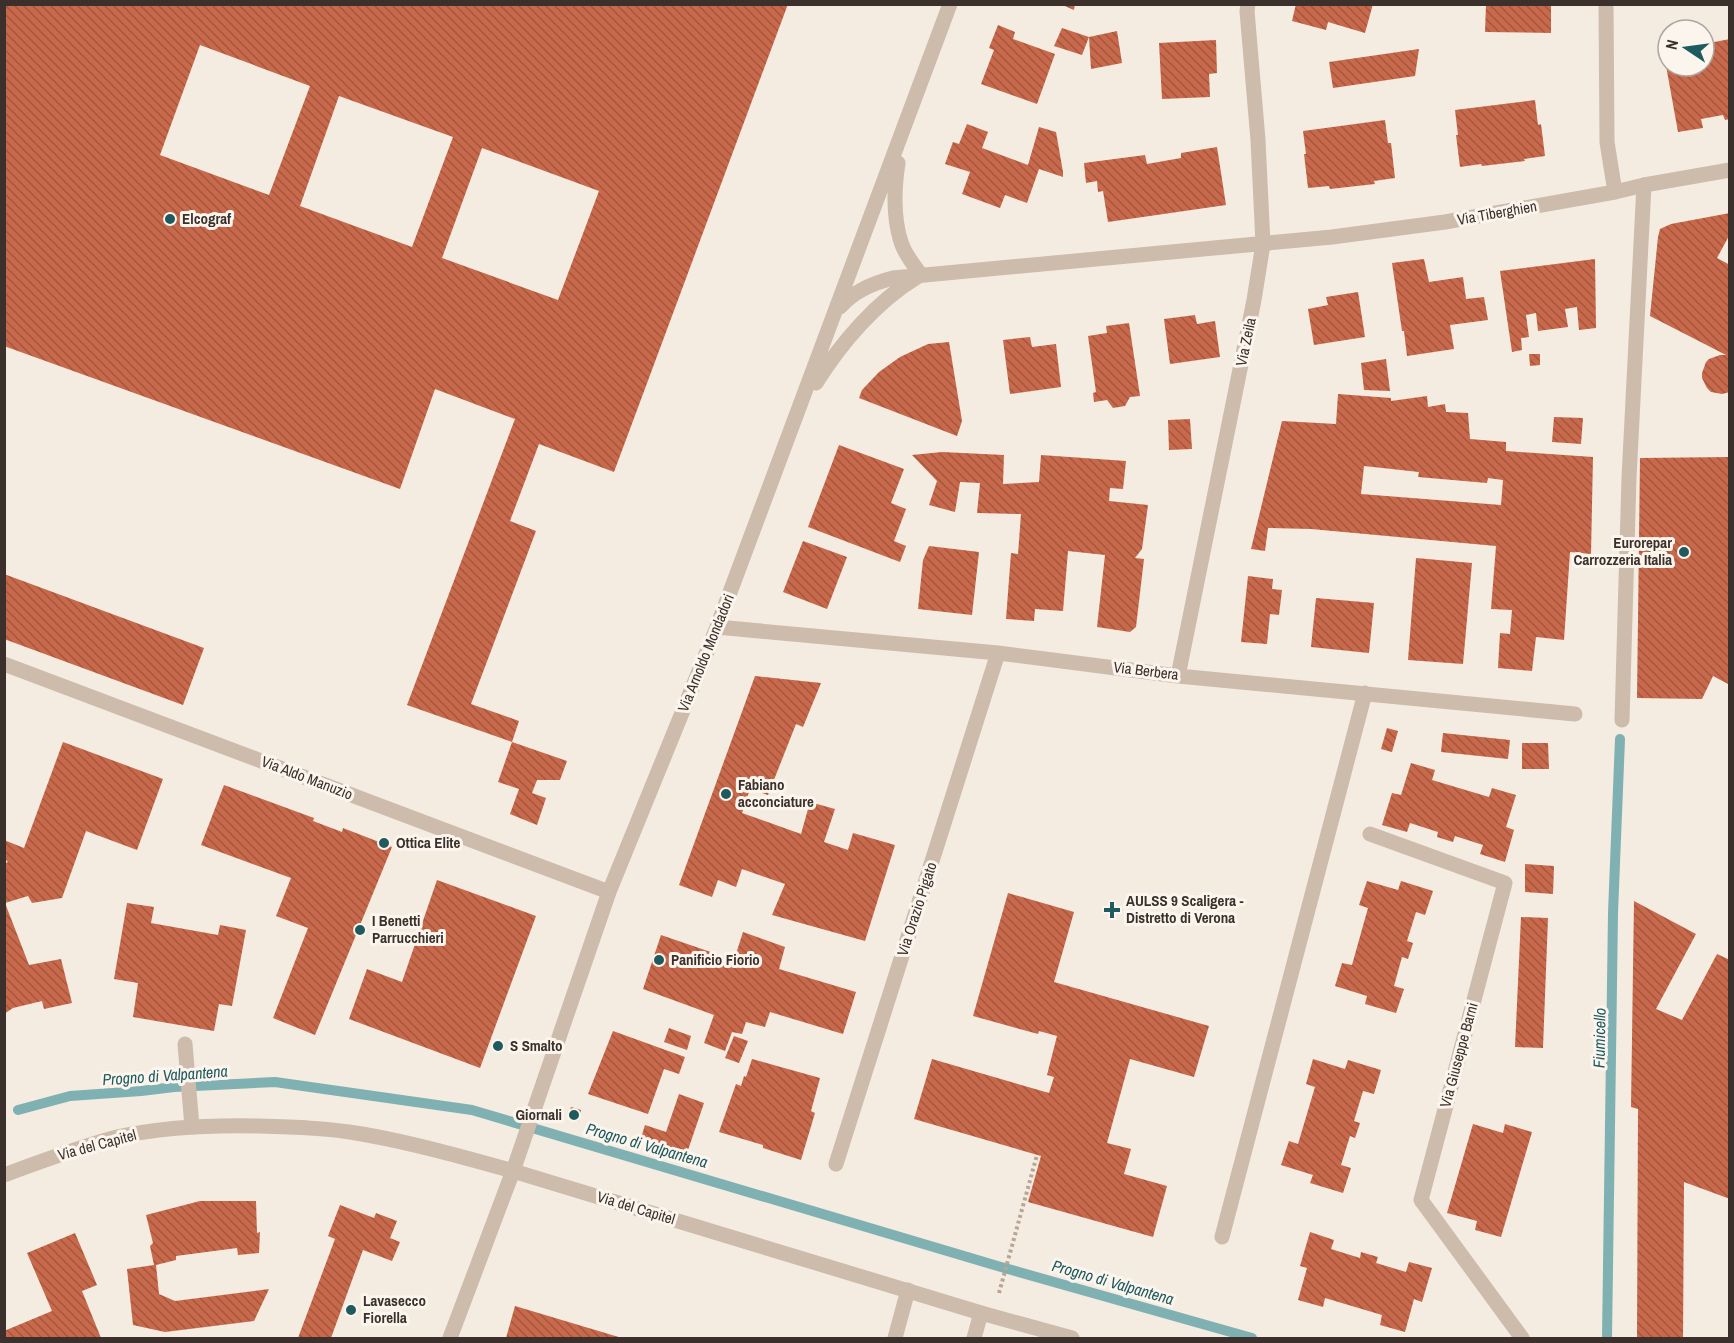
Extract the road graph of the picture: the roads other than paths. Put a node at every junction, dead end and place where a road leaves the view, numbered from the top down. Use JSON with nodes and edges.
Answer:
{"nodes":[{"id":1,"x":950,"y":4,"type":"edge"},
{"id":2,"x":1248,"y":4,"type":"edge"},
{"id":3,"x":1606,"y":4,"type":"edge"},
{"id":4,"x":901,"y":136,"type":"junction"},
{"id":5,"x":1730,"y":170,"type":"edge"},
{"id":6,"x":1644,"y":185,"type":"junction"},
{"id":7,"x":1616,"y":192,"type":"junction"},
{"id":8,"x":1263,"y":244,"type":"junction"},
{"id":9,"x":921,"y":274,"type":"junction"},
{"id":10,"x":836,"y":312,"type":"junction"},
{"id":11,"x":799,"y":411,"type":"junction"},
{"id":12,"x":717,"y":627,"type":"junction"},
{"id":13,"x":998,"y":653,"type":"junction"},
{"id":14,"x":4,"y":664,"type":"edge"},
{"id":15,"x":1178,"y":676,"type":"junction"},
{"id":16,"x":1365,"y":693,"type":"junction"},
{"id":17,"x":1575,"y":714,"type":"dead end"},
{"id":18,"x":1622,"y":720,"type":"dead end"},
{"id":19,"x":1370,"y":834,"type":"dead end"},
{"id":20,"x":609,"y":892,"type":"junction"},
{"id":21,"x":185,"y":1044,"type":"dead end"},
{"id":22,"x":192,"y":1127,"type":"junction"},
{"id":23,"x":836,"y":1164,"type":"dead end"},
{"id":24,"x":513,"y":1171,"type":"junction"},
{"id":25,"x":4,"y":1175,"type":"edge"},
{"id":26,"x":1222,"y":1237,"type":"dead end"},
{"id":27,"x":908,"y":1290,"type":"junction"},
{"id":28,"x":981,"y":1313,"type":"junction"},
{"id":29,"x":450,"y":1338,"type":"edge"},
{"id":30,"x":895,"y":1338,"type":"edge"},
{"id":31,"x":974,"y":1338,"type":"edge"},
{"id":32,"x":1072,"y":1338,"type":"edge"},
{"id":33,"x":1522,"y":1338,"type":"edge"}],
"edges":[{"from":1,"to":4,"type":"street"},
{"from":2,"to":8,"type":"street","name":"Via Zeila"},
{"from":3,"to":7,"type":"street"},
{"from":4,"to":9,"type":"street"},
{"from":4,"to":10,"type":"street","name":"Via Arnoldo Mondadori"},
{"from":5,"to":6,"type":"street","name":"Via Tiberghien"},
{"from":6,"to":7,"type":"street","name":"Via Tiberghien"},
{"from":6,"to":18,"type":"street"},
{"from":7,"to":8,"type":"street","name":"Via Tiberghien"},
{"from":8,"to":9,"type":"street","name":"Via Tiberghien"},
{"from":8,"to":15,"type":"street","name":"Via Zeila"},
{"from":9,"to":10,"type":"street","name":"Via Tiberghien"},
{"from":9,"to":11,"type":"street"},
{"from":10,"to":11,"type":"street","name":"Via Arnoldo Mondadori"},
{"from":11,"to":12,"type":"street","name":"Via Arnoldo Mondadori"},
{"from":12,"to":13,"type":"street","name":"Via Berbera"},
{"from":12,"to":20,"type":"street","name":"Via Arnoldo Mondadori"},
{"from":13,"to":15,"type":"street","name":"Via Berbera"},
{"from":13,"to":23,"type":"street","name":"Via Orazio Pigato"},
{"from":14,"to":20,"type":"street","name":"Via Aldo Manuzio"},
{"from":15,"to":16,"type":"street","name":"Via Berbera"},
{"from":16,"to":17,"type":"street","name":"Via Berbera"},
{"from":16,"to":26,"type":"street"},
{"from":19,"to":33,"type":"street","name":"Via Giuseppe Barni"},
{"from":20,"to":24,"type":"street","name":"Via Arnoldo Mondadori"},
{"from":21,"to":22,"type":"street"},
{"from":22,"to":24,"type":"street","name":"Via del Capitel"},
{"from":22,"to":25,"type":"street","name":"Via del Capitel"},
{"from":24,"to":27,"type":"street","name":"Via del Capitel"},
{"from":24,"to":29,"type":"street","name":"Via Arnoldo Mondadori"},
{"from":27,"to":28,"type":"street","name":"Via del Capitel"},
{"from":27,"to":30,"type":"street"},
{"from":28,"to":31,"type":"street"},
{"from":28,"to":32,"type":"street","name":"Via del Capitel"}]}
